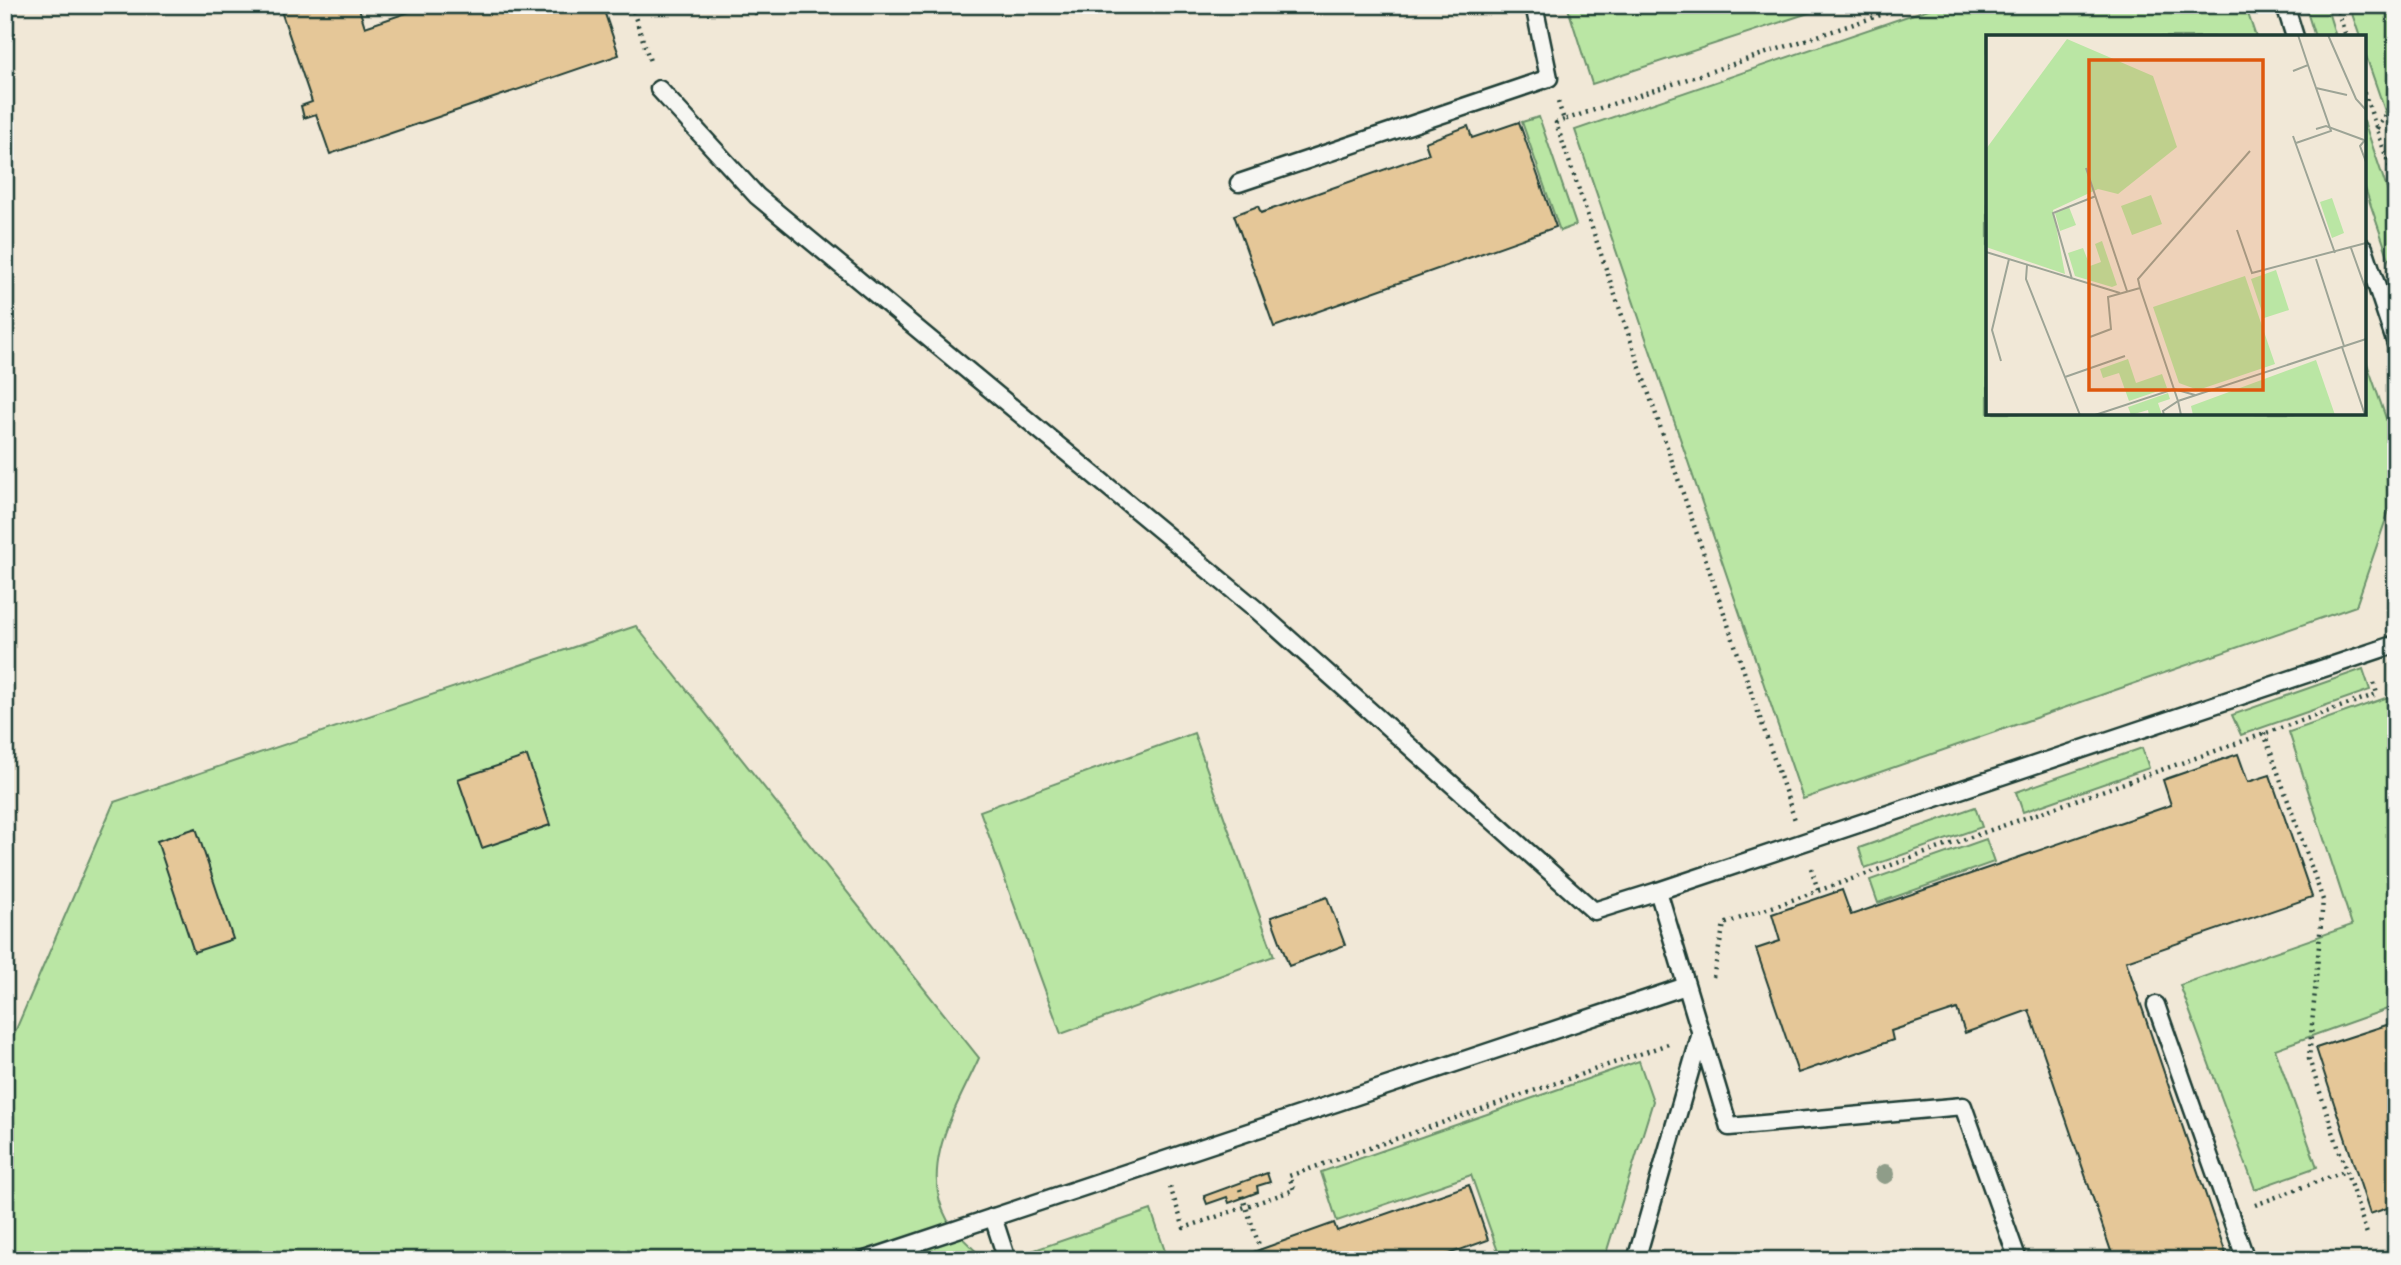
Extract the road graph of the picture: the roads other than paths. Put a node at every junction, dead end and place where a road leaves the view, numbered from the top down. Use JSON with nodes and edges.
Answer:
{"nodes":[{"id":1,"x":1534,"y":5,"type":"edge"},
{"id":2,"x":2285,"y":5,"type":"edge"},
{"id":3,"x":2294,"y":35,"type":"edge"},
{"id":4,"x":659,"y":89,"type":"road end"},
{"id":5,"x":1239,"y":183,"type":"dead end"},
{"id":6,"x":2366,"y":254,"type":"edge"},
{"id":7,"x":2396,"y":344,"type":"edge"},
{"id":8,"x":2396,"y":645,"type":"edge"},
{"id":9,"x":1658,"y":891,"type":"junction"},
{"id":10,"x":1686,"y":986,"type":"junction"},
{"id":11,"x":2156,"y":1005,"type":"dead end"},
{"id":12,"x":1701,"y":1032,"type":"junction"},
{"id":13,"x":993,"y":1217,"type":"junction"},
{"id":14,"x":865,"y":1260,"type":"edge"},
{"id":15,"x":1007,"y":1260,"type":"edge"},
{"id":16,"x":1636,"y":1260,"type":"edge"},
{"id":17,"x":2018,"y":1260,"type":"edge"},
{"id":18,"x":2246,"y":1260,"type":"edge"}],
"edges":[{"from":1,"to":5,"type":"lane"},
{"from":2,"to":3,"type":"lane"},
{"from":4,"to":9,"type":"lane"},
{"from":6,"to":7,"type":"lane"},
{"from":8,"to":9,"type":"lane"},
{"from":9,"to":10,"type":"lane"},
{"from":10,"to":12,"type":"lane"},
{"from":10,"to":13,"type":"lane"},
{"from":11,"to":18,"type":"lane"},
{"from":12,"to":16,"type":"lane"},
{"from":12,"to":17,"type":"lane"},
{"from":13,"to":14,"type":"lane"},
{"from":13,"to":15,"type":"lane"}]}
